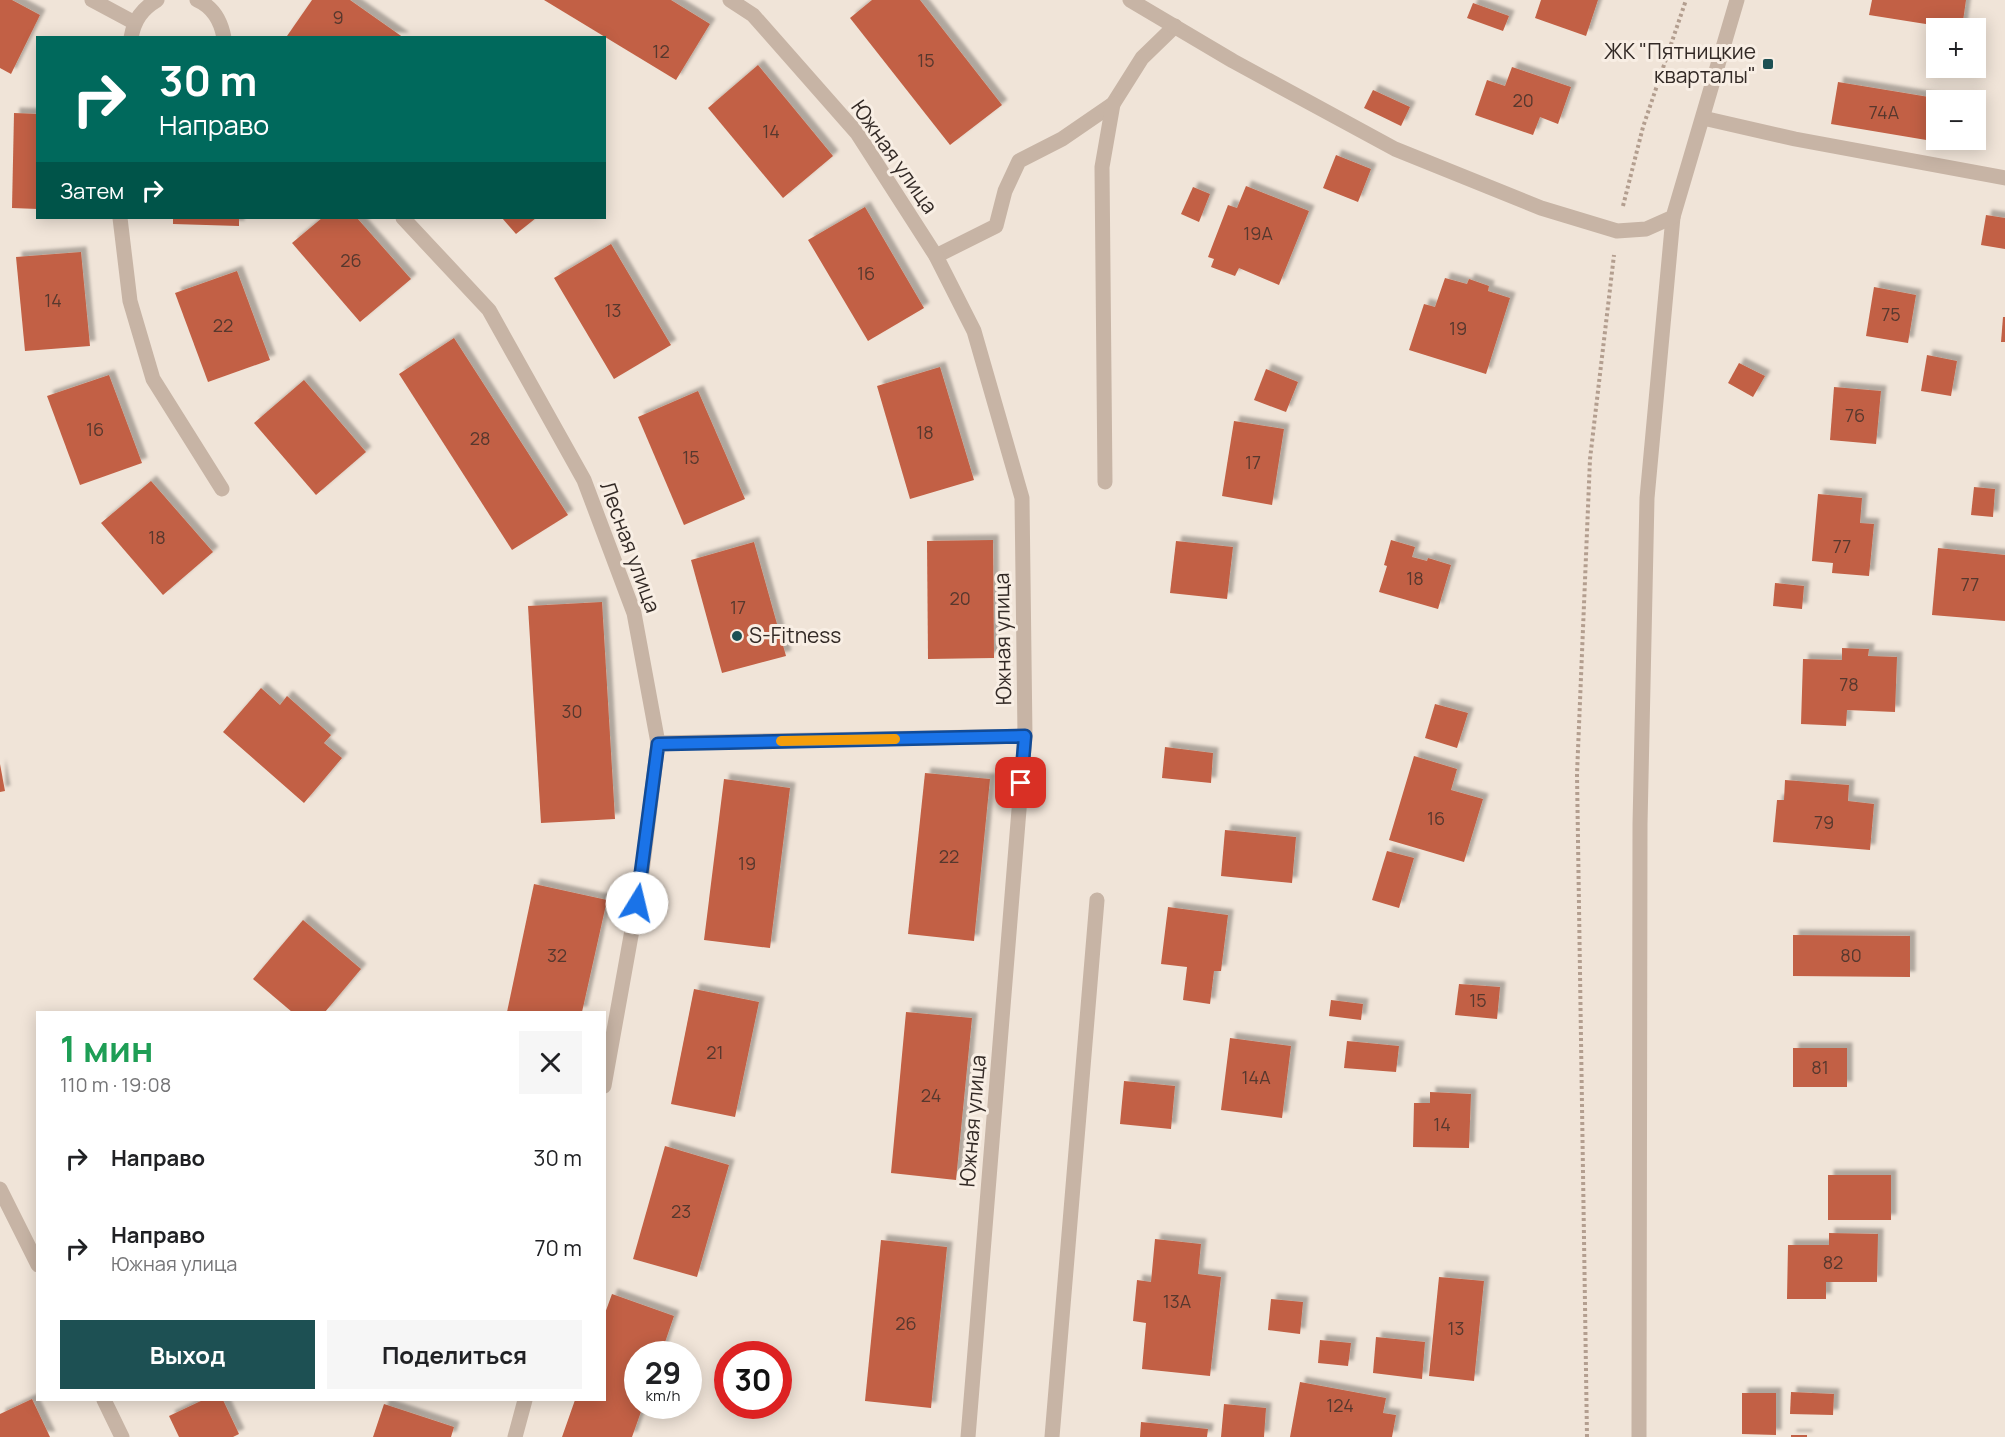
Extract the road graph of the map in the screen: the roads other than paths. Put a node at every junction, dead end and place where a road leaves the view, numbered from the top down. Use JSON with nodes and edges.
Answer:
{"nodes":[{"id":1,"x":92,"y":0,"type":"edge"},
{"id":2,"x":158,"y":0,"type":"edge"},
{"id":3,"x":730,"y":0,"type":"edge"},
{"id":4,"x":1130,"y":0,"type":"edge"},
{"id":5,"x":1737,"y":0,"type":"edge"},
{"id":6,"x":200,"y":1,"type":"edge"},
{"id":7,"x":1175,"y":26,"type":"junction"},
{"id":8,"x":133,"y":30,"type":"edge"},
{"id":9,"x":224,"y":36,"type":"edge"},
{"id":10,"x":1113,"y":104,"type":"junction"},
{"id":11,"x":1703,"y":118,"type":"junction"},
{"id":12,"x":2005,"y":178,"type":"edge"},
{"id":13,"x":1673,"y":217,"type":"junction"},
{"id":14,"x":120,"y":219,"type":"edge"},
{"id":15,"x":404,"y":219,"type":"edge"},
{"id":16,"x":936,"y":256,"type":"junction"},
{"id":17,"x":1105,"y":482,"type":"dead end"},
{"id":18,"x":222,"y":489,"type":"dead end"},
{"id":19,"x":1025,"y":736,"type":"junction"},
{"id":20,"x":658,"y":744,"type":"junction"},
{"id":21,"x":1097,"y":900,"type":"dead end"},
{"id":22,"x":606,"y":1075,"type":"edge"},
{"id":23,"x":0,"y":1189,"type":"edge"},
{"id":24,"x":36,"y":1261,"type":"edge"},
{"id":25,"x":104,"y":1401,"type":"edge"},
{"id":26,"x":525,"y":1401,"type":"edge"},
{"id":27,"x":122,"y":1437,"type":"edge"},
{"id":28,"x":515,"y":1437,"type":"edge"},
{"id":29,"x":968,"y":1437,"type":"edge"},
{"id":30,"x":1052,"y":1437,"type":"edge"},
{"id":31,"x":1639,"y":1437,"type":"edge"}],
"edges":[{"from":1,"to":8,"type":"street"},
{"from":2,"to":8,"type":"street"},
{"from":3,"to":16,"type":"street","name":"Южная улица"},
{"from":4,"to":7,"type":"street"},
{"from":5,"to":11,"type":"street"},
{"from":6,"to":9,"type":"street"},
{"from":7,"to":10,"type":"street"},
{"from":7,"to":13,"type":"street"},
{"from":10,"to":16,"type":"street"},
{"from":10,"to":17,"type":"street"},
{"from":11,"to":12,"type":"street"},
{"from":11,"to":13,"type":"street"},
{"from":13,"to":31,"type":"street"},
{"from":14,"to":18,"type":"street"},
{"from":15,"to":20,"type":"street","name":"Лесная улица"},
{"from":16,"to":19,"type":"street","name":"Южная улица"},
{"from":19,"to":20,"type":"street"},
{"from":19,"to":29,"type":"street","name":"Южная улица"},
{"from":20,"to":22,"type":"street","name":"Лесная улица"},
{"from":21,"to":30,"type":"street"},
{"from":23,"to":24,"type":"street"},
{"from":25,"to":27,"type":"street"},
{"from":26,"to":28,"type":"street"}]}
